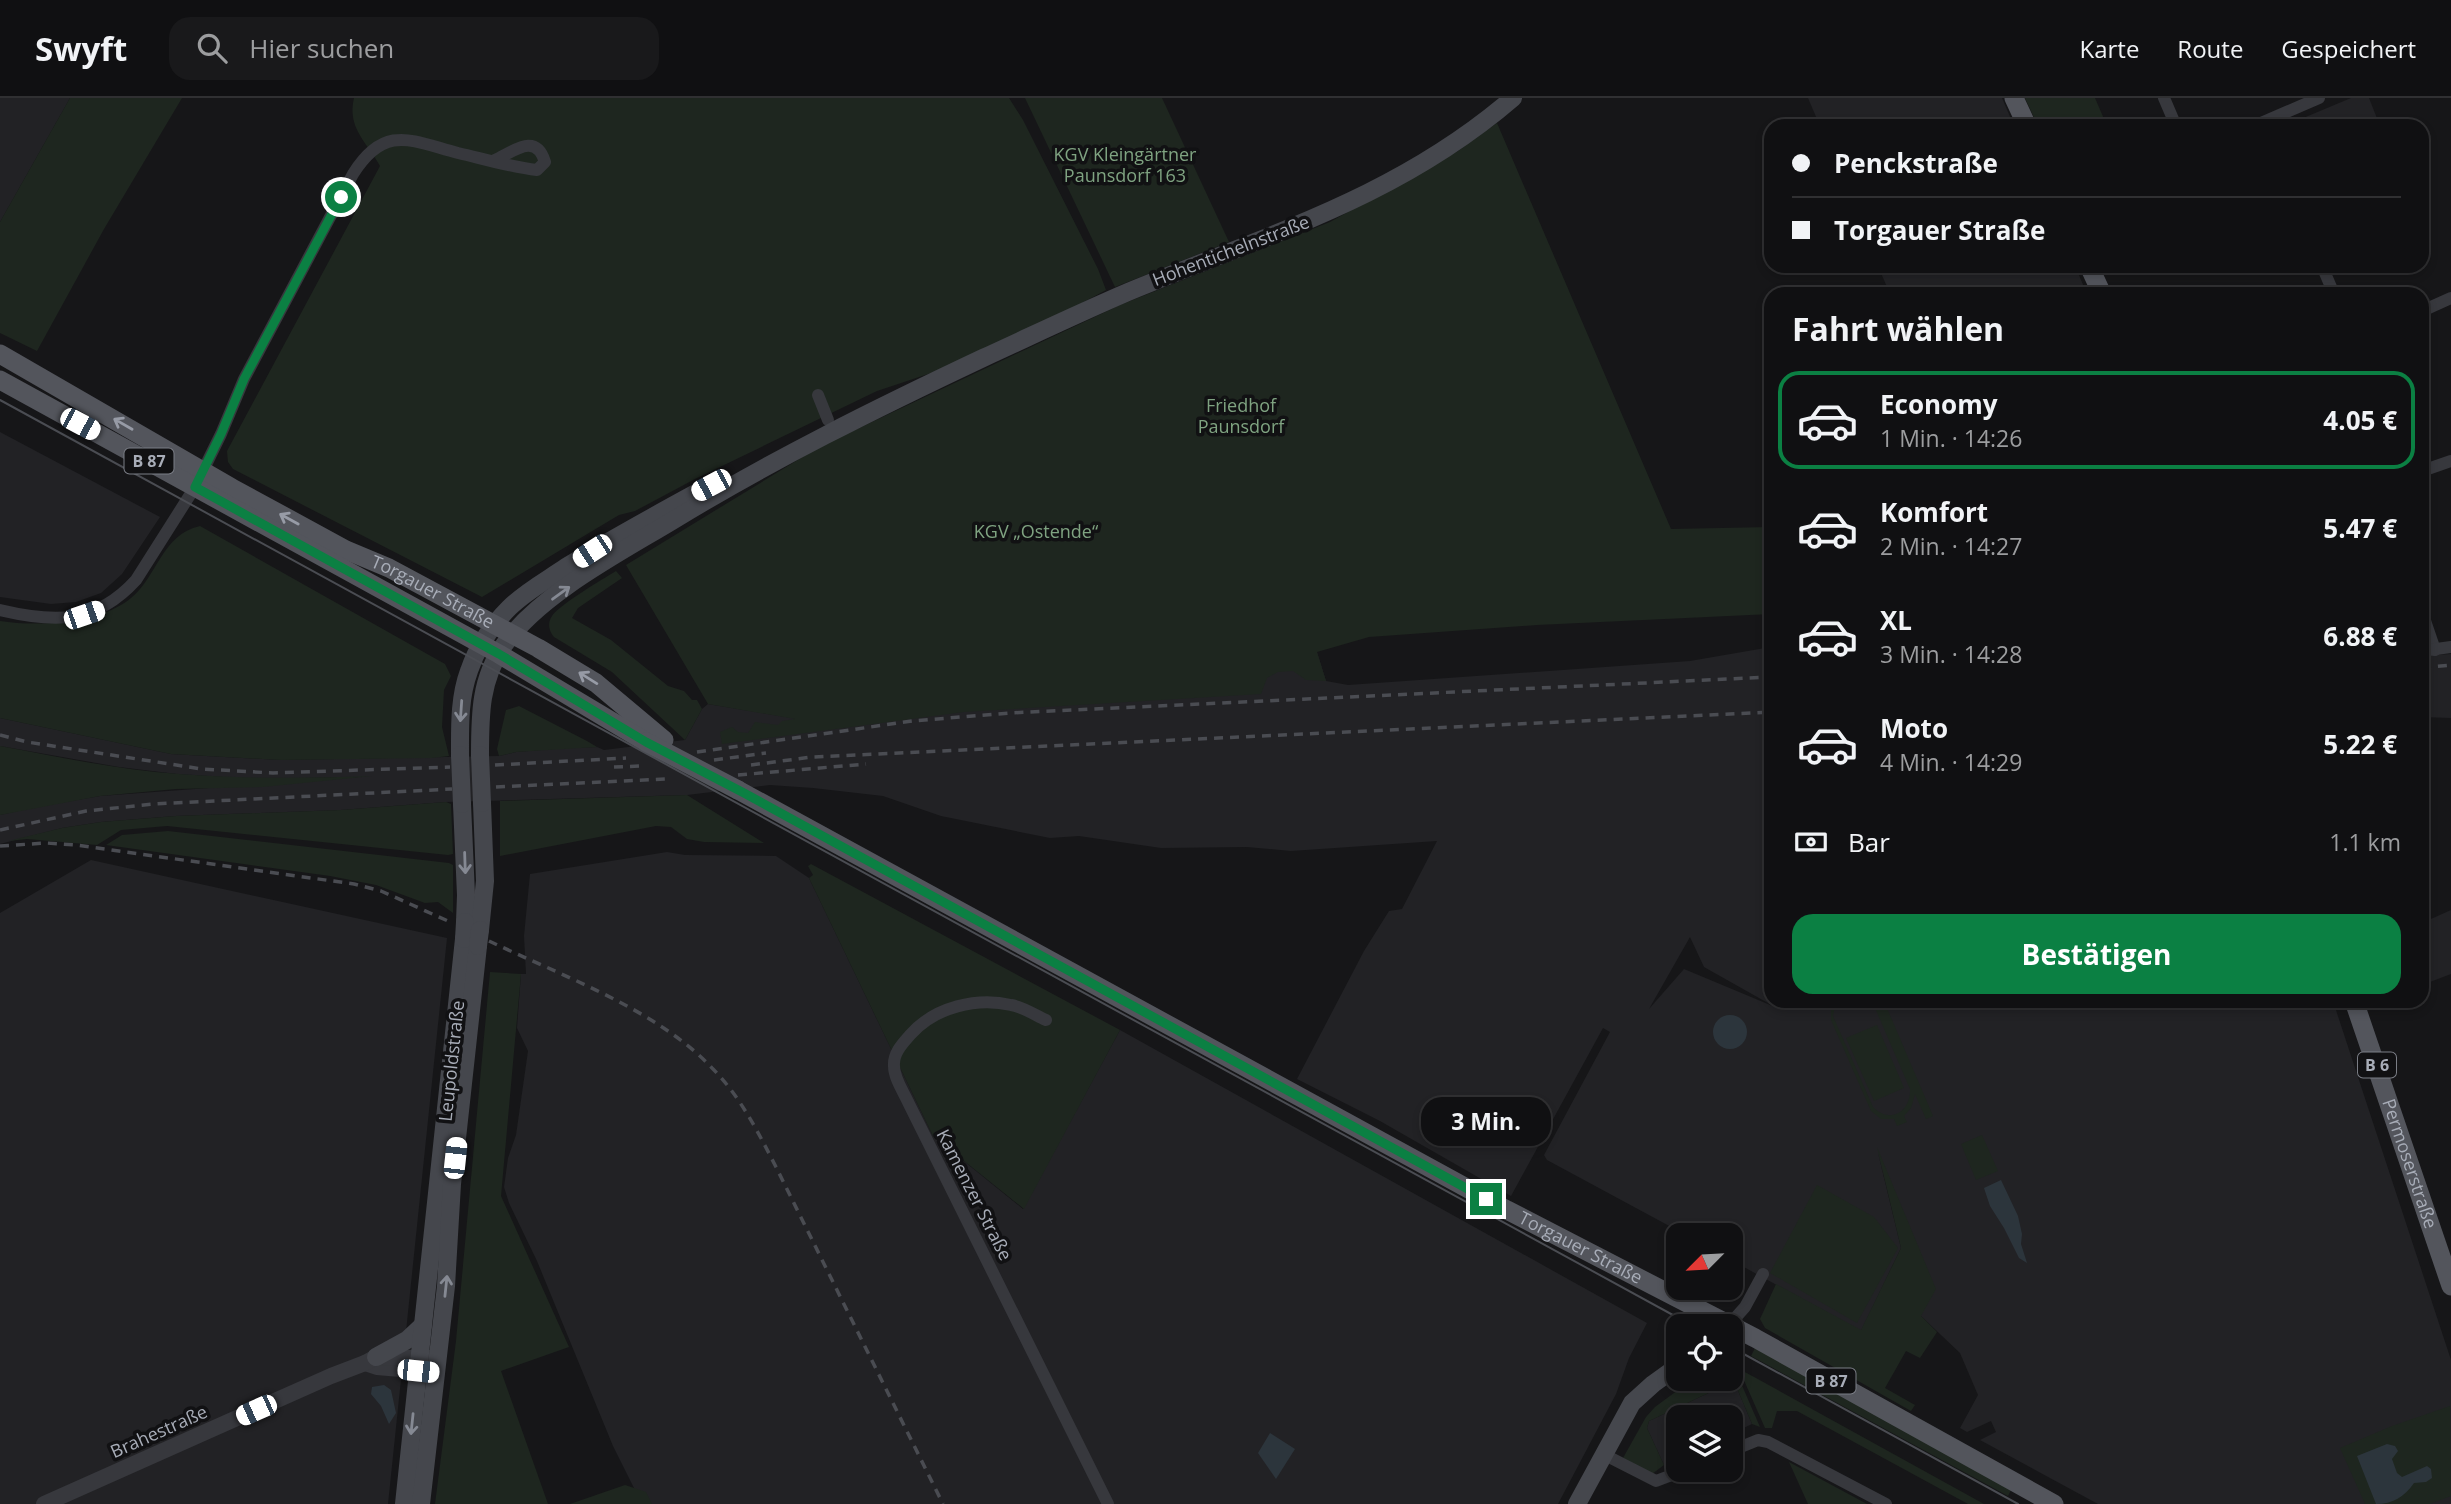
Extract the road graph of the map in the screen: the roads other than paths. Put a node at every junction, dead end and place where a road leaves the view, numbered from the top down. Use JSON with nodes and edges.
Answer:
{"nodes":[{"id":1,"x":1513,"y":98,"type":"edge"},
{"id":2,"x":2014,"y":98,"type":"edge"},
{"id":3,"x":2164,"y":98,"type":"edge"},
{"id":4,"x":2319,"y":98,"type":"edge"},
{"id":5,"x":2295,"y":103,"type":"edge"},
{"id":6,"x":2024,"y":119,"type":"edge"},
{"id":7,"x":2173,"y":119,"type":"edge"},
{"id":8,"x":2270,"y":119,"type":"edge"},
{"id":9,"x":495,"y":160,"type":"dead end"},
{"id":10,"x":2450,"y":301,"type":"edge"},
{"id":11,"x":2429,"y":308,"type":"edge"},
{"id":12,"x":0,"y":354,"type":"edge"},
{"id":13,"x":936,"y":379,"type":"junction"},
{"id":14,"x":0,"y":380,"type":"edge"},
{"id":15,"x":818,"y":395,"type":"dead end"},
{"id":16,"x":828,"y":420,"type":"junction"},
{"id":17,"x":2451,"y":461,"type":"edge"},
{"id":18,"x":2429,"y":469,"type":"edge"},
{"id":19,"x":199,"y":479,"type":"junction"},
{"id":20,"x":0,"y":610,"type":"edge"},
{"id":21,"x":495,"y":624,"type":"junction"},
{"id":22,"x":513,"y":634,"type":"junction"},
{"id":23,"x":2451,"y":647,"type":"edge"},
{"id":24,"x":490,"y":649,"type":"junction"},
{"id":25,"x":2429,"y":651,"type":"edge"},
{"id":26,"x":655,"y":741,"type":"junction"},
{"id":27,"x":472,"y":934,"type":"junction"},
{"id":28,"x":2356,"y":1008,"type":"edge"},
{"id":29,"x":1046,"y":1020,"type":"dead end"},
{"id":30,"x":1763,"y":1274,"type":"dead end"},
{"id":31,"x":2451,"y":1286,"type":"edge"},
{"id":32,"x":1705,"y":1314,"type":"edge"},
{"id":33,"x":1739,"y":1314,"type":"edge"},
{"id":34,"x":423,"y":1325,"type":"junction"},
{"id":35,"x":1743,"y":1334,"type":"edge"},
{"id":36,"x":370,"y":1360,"type":"junction"},
{"id":37,"x":428,"y":1364,"type":"junction"},
{"id":38,"x":1666,"y":1375,"type":"edge"},
{"id":39,"x":1743,"y":1446,"type":"edge"},
{"id":40,"x":1603,"y":1454,"type":"junction"},
{"id":41,"x":1666,"y":1477,"type":"edge"},
{"id":42,"x":46,"y":1504,"type":"edge"},
{"id":43,"x":404,"y":1504,"type":"edge"},
{"id":44,"x":421,"y":1504,"type":"edge"},
{"id":45,"x":1108,"y":1504,"type":"edge"},
{"id":46,"x":1577,"y":1504,"type":"edge"},
{"id":47,"x":1886,"y":1504,"type":"edge"},
{"id":48,"x":2054,"y":1504,"type":"edge"}],
"edges":[{"from":1,"to":13,"type":"main road","name":"Hohentichelnstraße"},
{"from":2,"to":6,"type":"main road"},
{"from":3,"to":7,"type":"street"},
{"from":4,"to":5,"type":"street"},
{"from":5,"to":8,"type":"street"},
{"from":9,"to":19,"type":"street"},
{"from":10,"to":11,"type":"street"},
{"from":19,"to":12,"type":"main road","name":"Torgauer Straße","number":"B 87","one_way":true},
{"from":13,"to":16,"type":"main road","name":"Hohentichelnstraße"},
{"from":22,"to":13,"type":"main road","name":"Hohentichelnstraße","one_way":true},
{"from":14,"to":19,"type":"main road","name":"Torgauer Straße","number":"B 87"},
{"from":15,"to":16,"type":"street"},
{"from":16,"to":21,"type":"main road","name":"Hohentichelnstraße"},
{"from":17,"to":18,"type":"street"},
{"from":19,"to":20,"type":"street"},
{"from":21,"to":19,"type":"main road","name":"Torgauer Straße","number":"B 87","one_way":true},
{"from":19,"to":24,"type":"main road","name":"Torgauer Straße","number":"B 87"},
{"from":21,"to":22,"type":"main road","name":"Torgauer Straße","number":"B 87"},
{"from":21,"to":24,"type":"main road","name":"Leupoldstraße"},
{"from":22,"to":24,"type":"main road","name":"Hohentichelnstraße"},
{"from":26,"to":22,"type":"main road","name":"Torgauer Straße","number":"B 87","one_way":true},
{"from":23,"to":25,"type":"street"},
{"from":24,"to":26,"type":"main road","name":"Torgauer Straße","number":"B 87"},
{"from":24,"to":27,"type":"main road","name":"Leupoldstraße","bridge":true},
{"from":24,"to":27,"type":"main road","name":"Leupoldstraße","one_way":true,"bridge":true},
{"from":26,"to":32,"type":"main road","name":"Torgauer Straße","number":"B 87","bridge":true},
{"from":27,"to":34,"type":"main road","name":"Leupoldstraße"},
{"from":37,"to":27,"type":"main road","name":"Leupoldstraße","one_way":true},
{"from":28,"to":31,"type":"main road","name":"Permoserstraße","number":"B 6"},
{"from":29,"to":45,"type":"street","name":"Kamenzer Straße"},
{"from":30,"to":33,"type":"street"},
{"from":34,"to":36,"type":"main road"},
{"from":34,"to":37,"type":"main road","name":"Leupoldstraße"},
{"from":35,"to":48,"type":"main road","name":"Torgauer Straße","number":"B 87"},
{"from":36,"to":37,"type":"street","name":"Brahestraße"},
{"from":36,"to":42,"type":"street","name":"Brahestraße"},
{"from":37,"to":43,"type":"main road","name":"Leupoldstraße","one_way":true},
{"from":37,"to":44,"type":"main road","name":"Leupoldstraße"},
{"from":38,"to":40,"type":"main road"},
{"from":39,"to":47,"type":"street"},
{"from":40,"to":41,"type":"street"},
{"from":40,"to":46,"type":"main road"}]}
